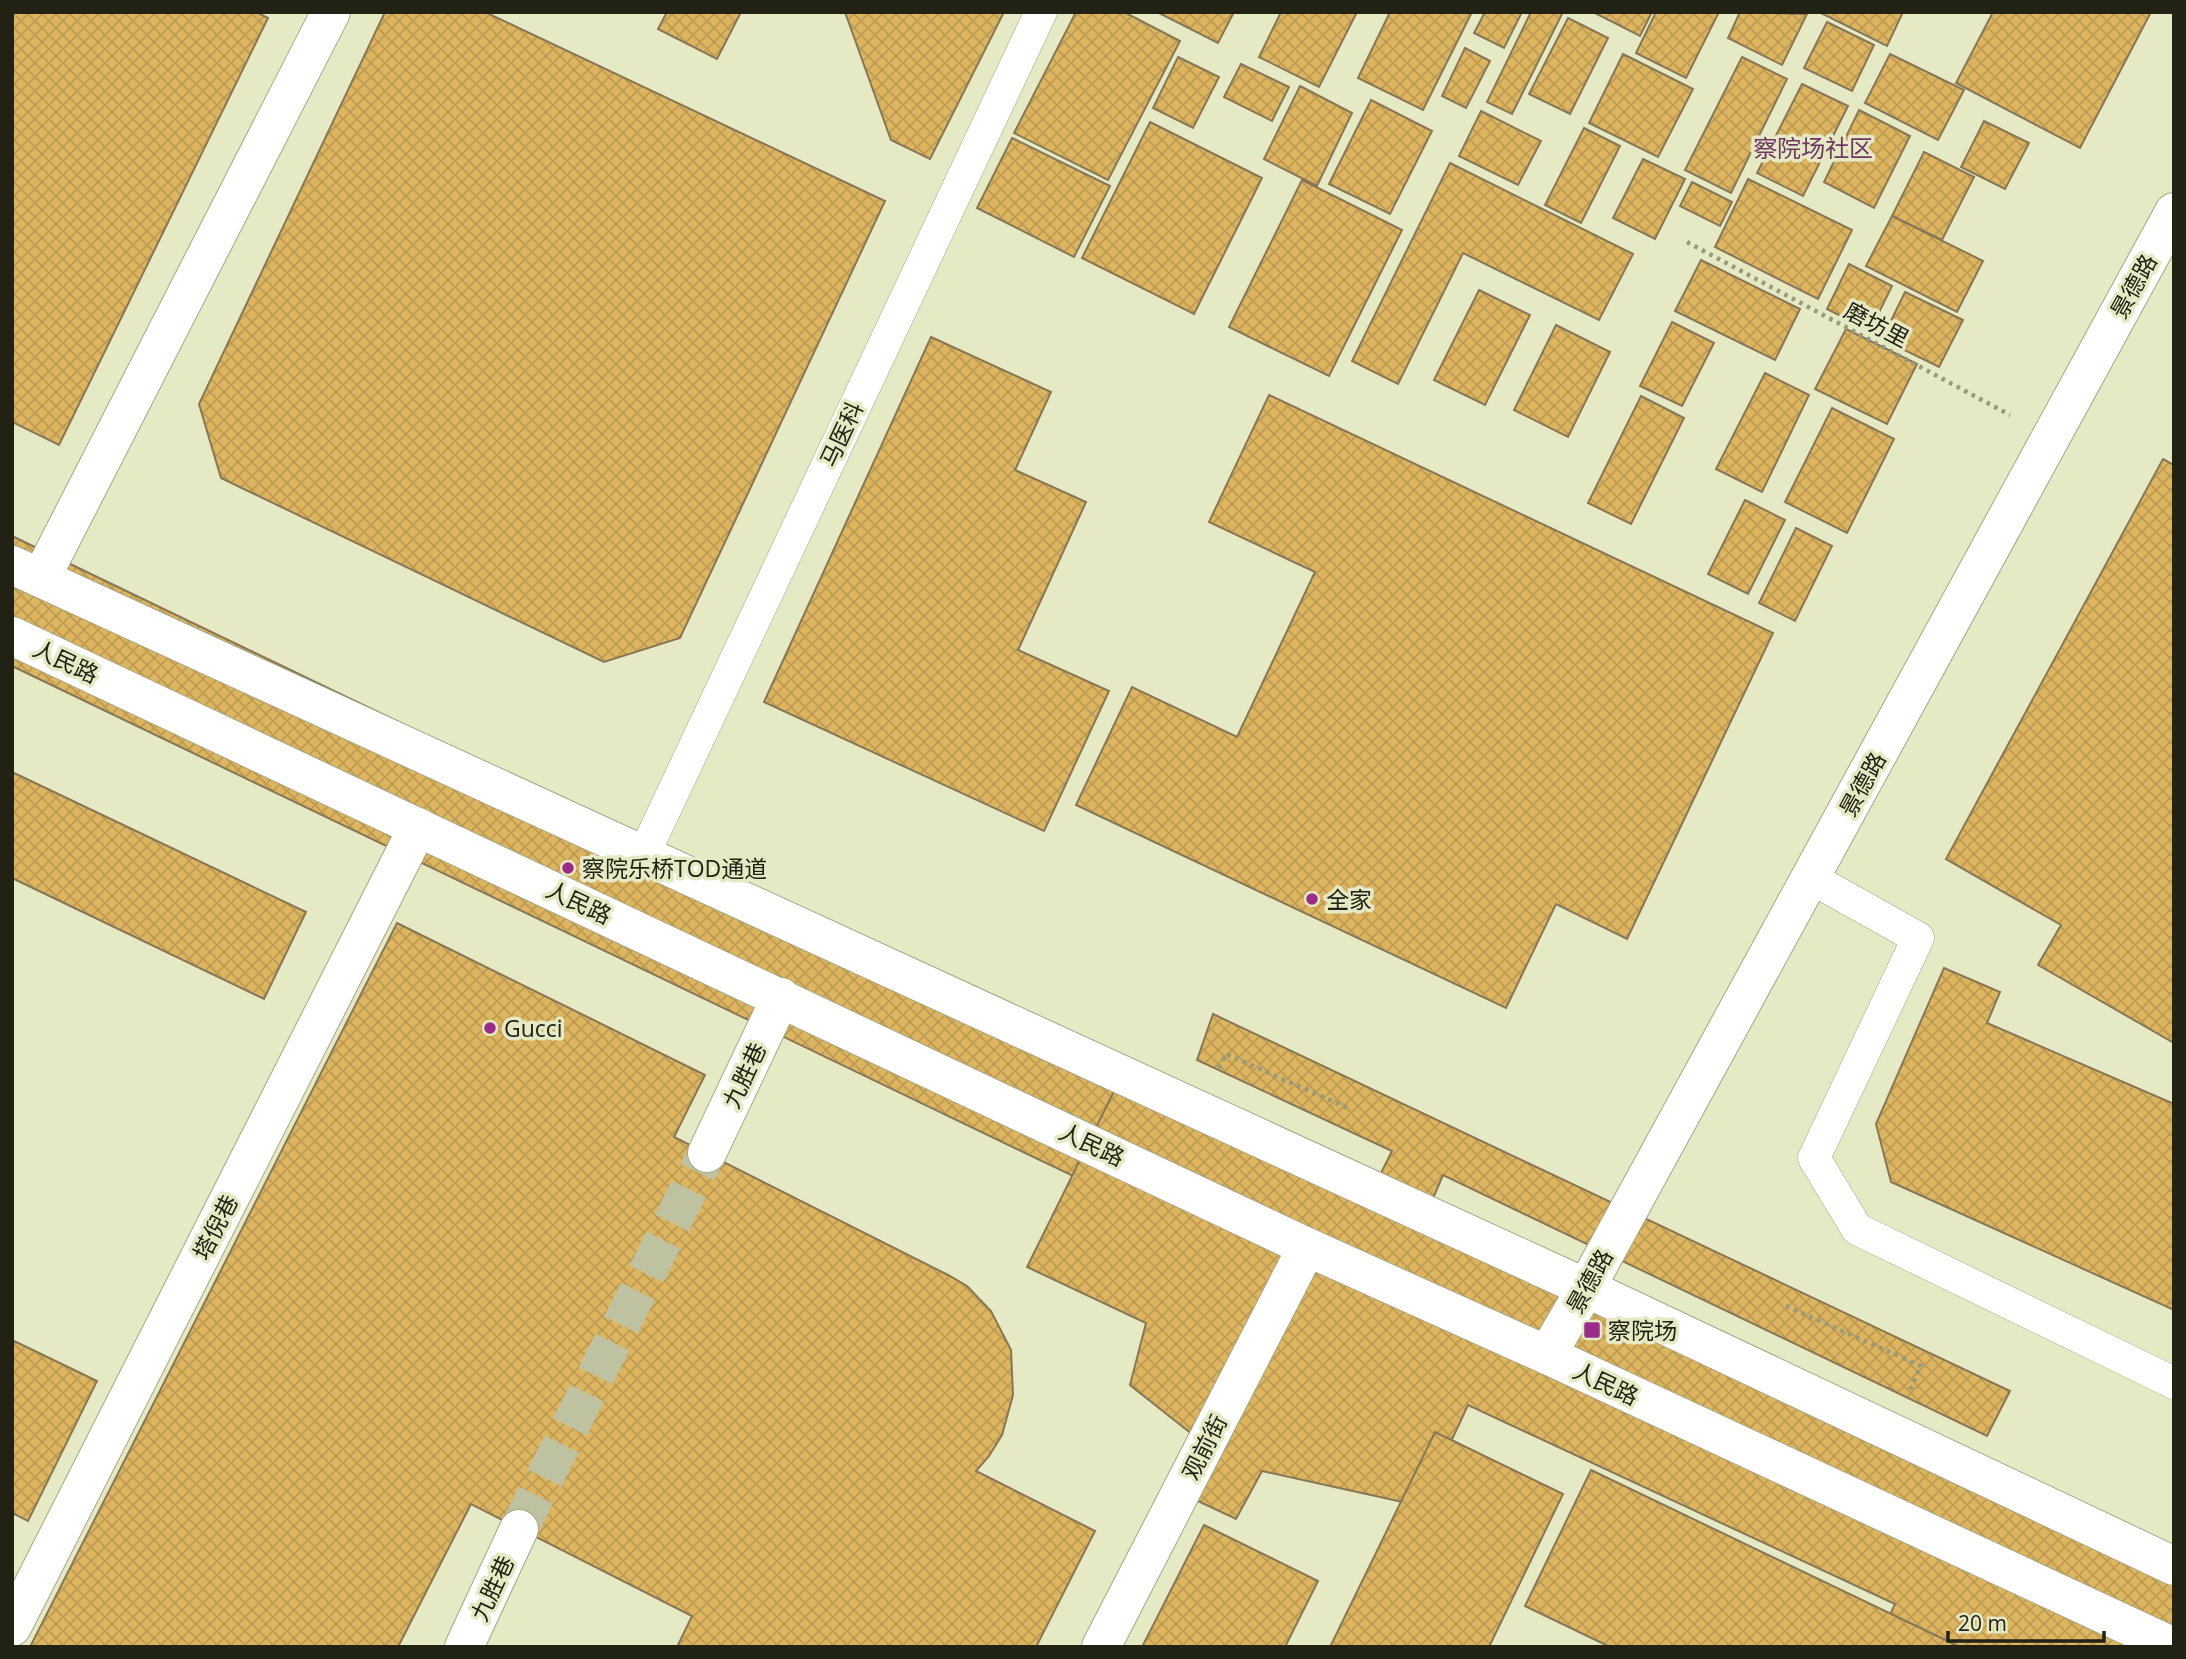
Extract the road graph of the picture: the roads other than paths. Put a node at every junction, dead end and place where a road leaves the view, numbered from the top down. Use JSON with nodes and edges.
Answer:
{"nodes":[{"id":1,"x":331,"y":12,"type":"edge"},
{"id":2,"x":1041,"y":12,"type":"edge"},
{"id":3,"x":2174,"y":212,"type":"edge"},
{"id":4,"x":26,"y":572,"type":"edge"},
{"id":5,"x":12,"y":636,"type":"edge"},
{"id":6,"x":418,"y":827,"type":"junction"},
{"id":7,"x":643,"y":856,"type":"junction"},
{"id":8,"x":1811,"y":878,"type":"junction"},
{"id":9,"x":781,"y":997,"type":"junction"},
{"id":10,"x":707,"y":1153,"type":"tunnel mouth"},
{"id":11,"x":1307,"y":1247,"type":"junction"},
{"id":12,"x":1586,"y":1288,"type":"junction"},
{"id":13,"x":1547,"y":1355,"type":"junction"},
{"id":14,"x":2174,"y":1383,"type":"edge"},
{"id":15,"x":519,"y":1529,"type":"tunnel mouth"},
{"id":16,"x":2174,"y":1566,"type":"edge"},
{"id":17,"x":12,"y":1627,"type":"edge"},
{"id":18,"x":464,"y":1647,"type":"edge"},
{"id":19,"x":1101,"y":1647,"type":"edge"},
{"id":20,"x":2174,"y":1647,"type":"edge"}],
"edges":[{"from":1,"to":4,"type":"main road"},
{"from":2,"to":7,"type":"lane","name":"马医科"},
{"from":3,"to":8,"type":"main road","name":"景德路"},
{"from":4,"to":7,"type":"main road"},
{"from":5,"to":6,"type":"main road","name":"人民路"},
{"from":6,"to":9,"type":"main road","name":"人民路"},
{"from":6,"to":17,"type":"main road","name":"塔倪巷"},
{"from":7,"to":12,"type":"main road"},
{"from":8,"to":12,"type":"main road","name":"景德路"},
{"from":8,"to":14,"type":"lane"},
{"from":9,"to":10,"type":"main road","name":"九胜巷"},
{"from":9,"to":11,"type":"main road","name":"人民路"},
{"from":11,"to":13,"type":"main road","name":"人民路"},
{"from":11,"to":19,"type":"main road","name":"观前街"},
{"from":12,"to":13,"type":"main road","name":"景德路"},
{"from":12,"to":16,"type":"main road"},
{"from":13,"to":20,"type":"main road","name":"人民路"},
{"from":15,"to":18,"type":"main road","name":"九胜巷"}]}
